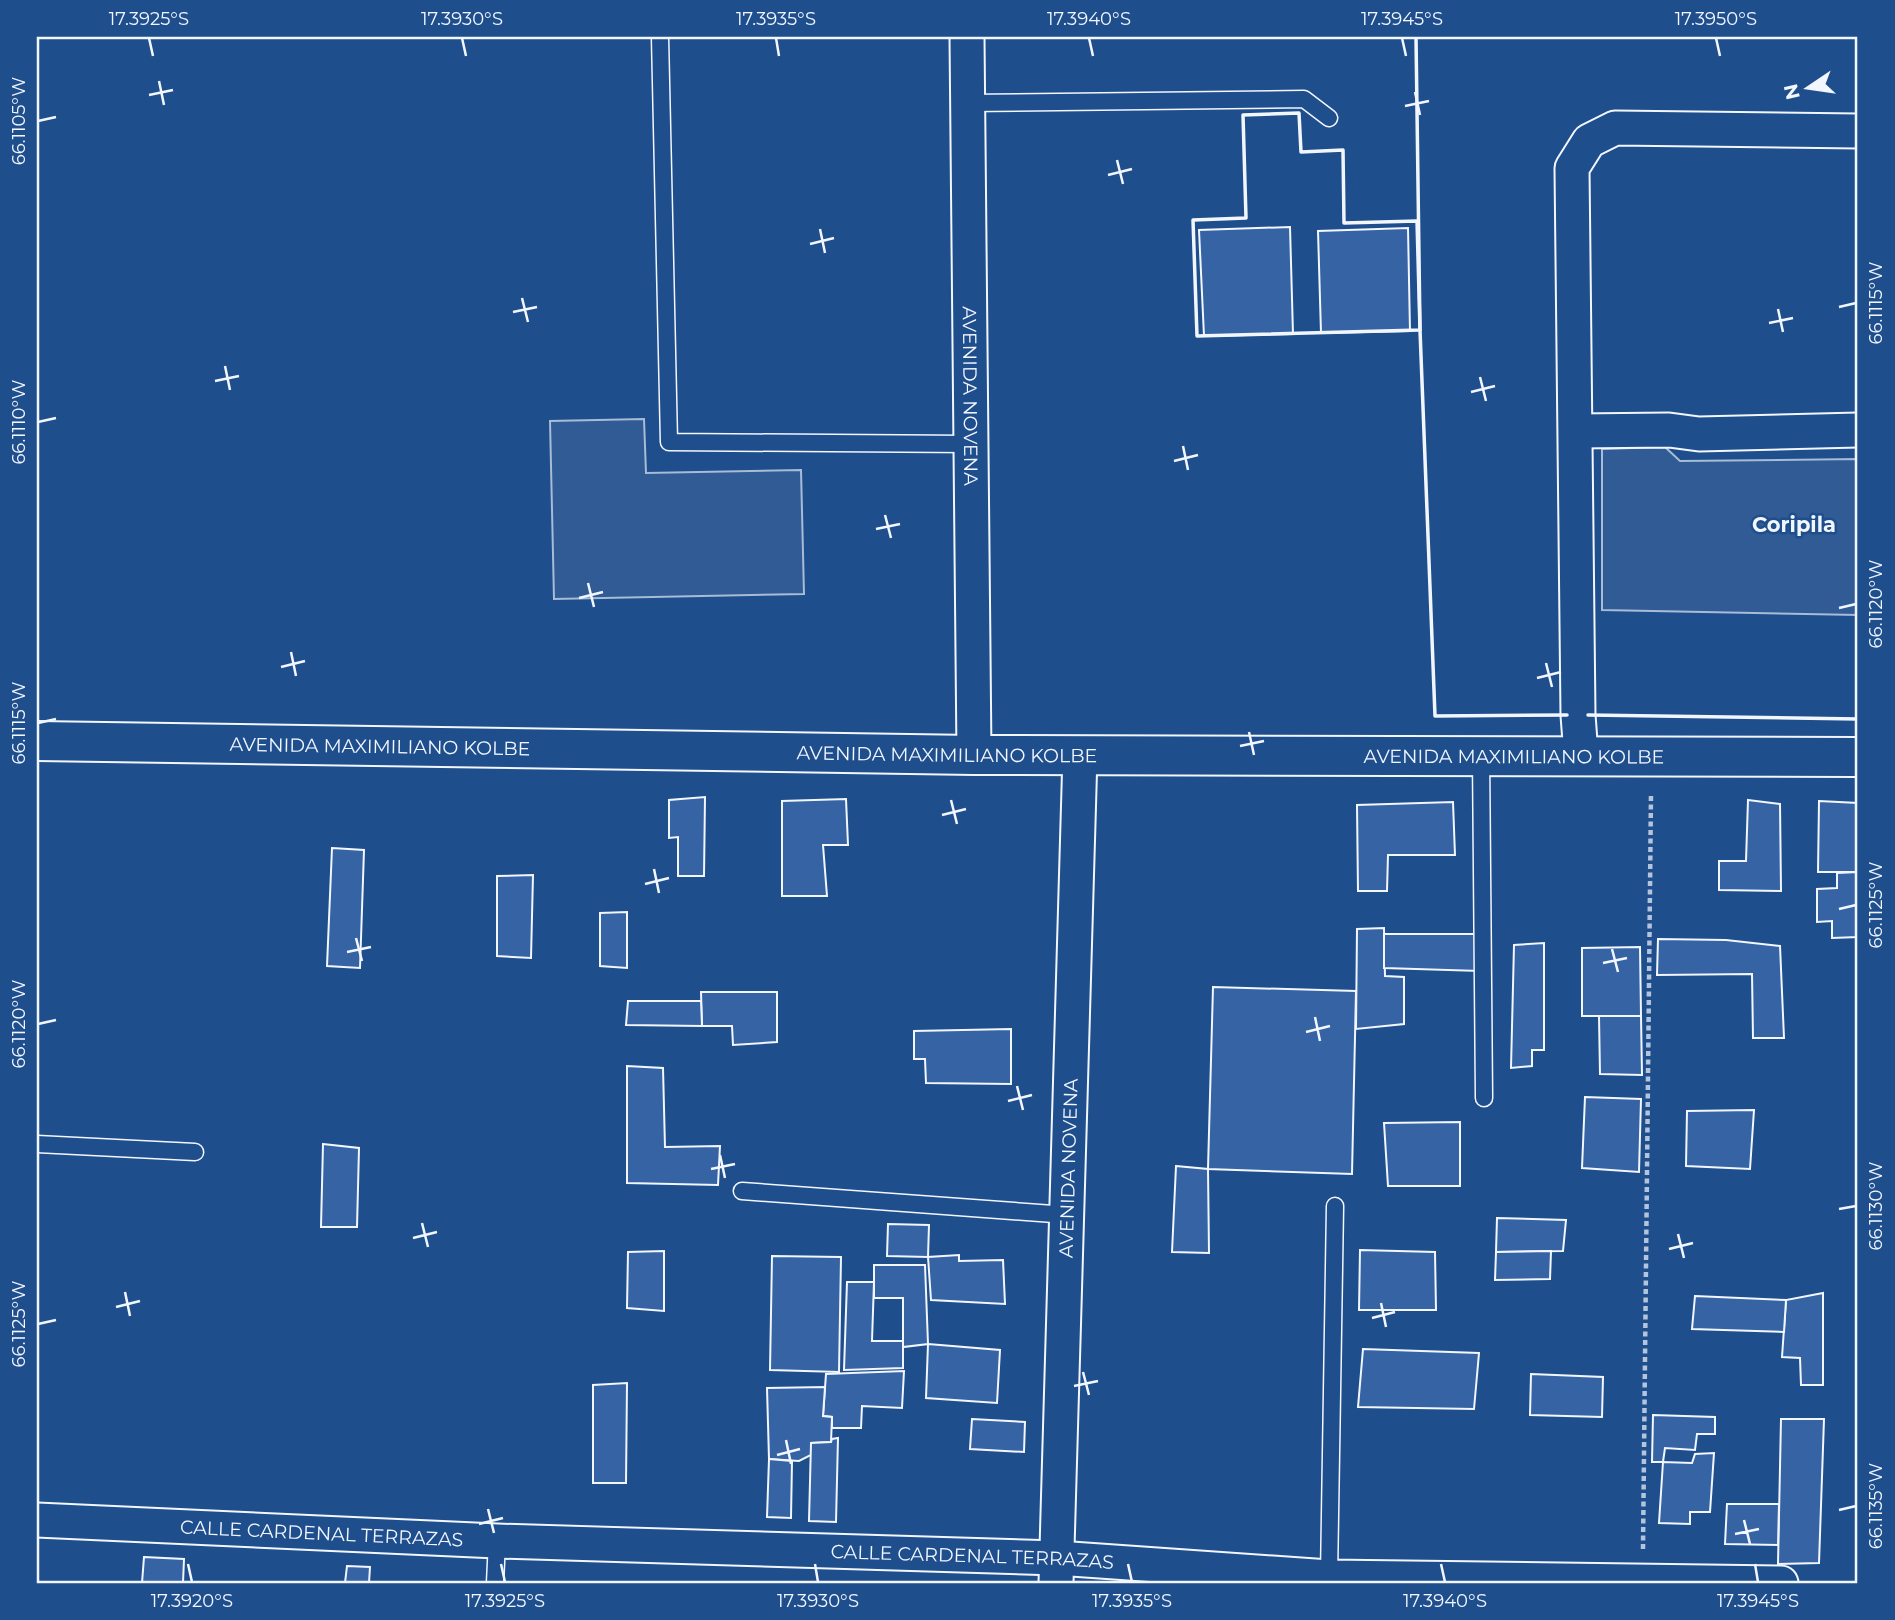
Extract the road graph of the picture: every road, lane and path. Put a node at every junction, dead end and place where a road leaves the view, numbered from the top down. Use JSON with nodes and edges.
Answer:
{"nodes":[{"id":1,"x":660,"y":37,"type":"edge"},
{"id":2,"x":967,"y":37,"type":"edge"},
{"id":3,"x":968,"y":103,"type":"junction"},
{"id":4,"x":1329,"y":118,"type":"dead end"},
{"id":5,"x":1858,"y":131,"type":"edge"},
{"id":6,"x":1858,"y":430,"type":"edge"},
{"id":7,"x":1577,"y":431,"type":"junction"},
{"id":8,"x":971,"y":444,"type":"junction"},
{"id":9,"x":37,"y":741,"type":"edge"},
{"id":10,"x":1080,"y":754,"type":"junction"},
{"id":11,"x":974,"y":755,"type":"junction"},
{"id":12,"x":1481,"y":755,"type":"junction"},
{"id":13,"x":1581,"y":755,"type":"junction"},
{"id":14,"x":1652,"y":756,"type":"junction"},
{"id":15,"x":1858,"y":757,"type":"edge"},
{"id":16,"x":1484,"y":1098,"type":"dead end"},
{"id":17,"x":37,"y":1144,"type":"edge"},
{"id":18,"x":195,"y":1152,"type":"dead end"},
{"id":19,"x":742,"y":1191,"type":"dead end"},
{"id":20,"x":1335,"y":1206,"type":"dead end"},
{"id":21,"x":1067,"y":1214,"type":"junction"},
{"id":22,"x":37,"y":1520,"type":"edge"},
{"id":23,"x":497,"y":1541,"type":"junction"},
{"id":24,"x":1056,"y":1571,"type":"edge"},
{"id":25,"x":1329,"y":1577,"type":"junction"},
{"id":26,"x":1643,"y":1581,"type":"junction"},
{"id":27,"x":495,"y":1583,"type":"edge"},
{"id":28,"x":1781,"y":1583,"type":"edge"}],
"edges":[{"from":1,"to":8,"type":"lane"},
{"from":2,"to":3,"type":"street","name":"AVENIDA NOVENA"},
{"from":3,"to":4,"type":"lane"},
{"from":3,"to":8,"type":"street","name":"AVENIDA NOVENA"},
{"from":5,"to":7,"type":"street"},
{"from":6,"to":7,"type":"street"},
{"from":7,"to":13,"type":"street"},
{"from":8,"to":11,"type":"street","name":"AVENIDA NOVENA"},
{"from":9,"to":11,"type":"main road","name":"AVENIDA MAXIMILIANO KOLBE"},
{"from":10,"to":11,"type":"main road","name":"AVENIDA MAXIMILIANO KOLBE"},
{"from":10,"to":12,"type":"main road","name":"AVENIDA MAXIMILIANO KOLBE"},
{"from":10,"to":21,"type":"street","name":"AVENIDA NOVENA"},
{"from":12,"to":13,"type":"main road","name":"AVENIDA MAXIMILIANO KOLBE"},
{"from":12,"to":16,"type":"lane"},
{"from":13,"to":14,"type":"main road","name":"AVENIDA MAXIMILIANO KOLBE"},
{"from":14,"to":15,"type":"main road","name":"AVENIDA MAXIMILIANO KOLBE"},
{"from":14,"to":26,"type":"path"},
{"from":17,"to":18,"type":"lane"},
{"from":19,"to":21,"type":"lane"},
{"from":20,"to":25,"type":"lane"},
{"from":21,"to":24,"type":"street","name":"AVENIDA NOVENA"},
{"from":22,"to":23,"type":"street","name":"CALLE CARDENAL TERRAZAS"},
{"from":23,"to":24,"type":"street","name":"CALLE CARDENAL TERRAZAS"},
{"from":23,"to":27,"type":"lane"},
{"from":24,"to":25,"type":"street","name":"CALLE CARDENAL TERRAZAS"},
{"from":25,"to":26,"type":"street","name":"CALLE CARDENAL TERRAZAS"},
{"from":26,"to":28,"type":"street","name":"CALLE CARDENAL TERRAZAS"}]}
